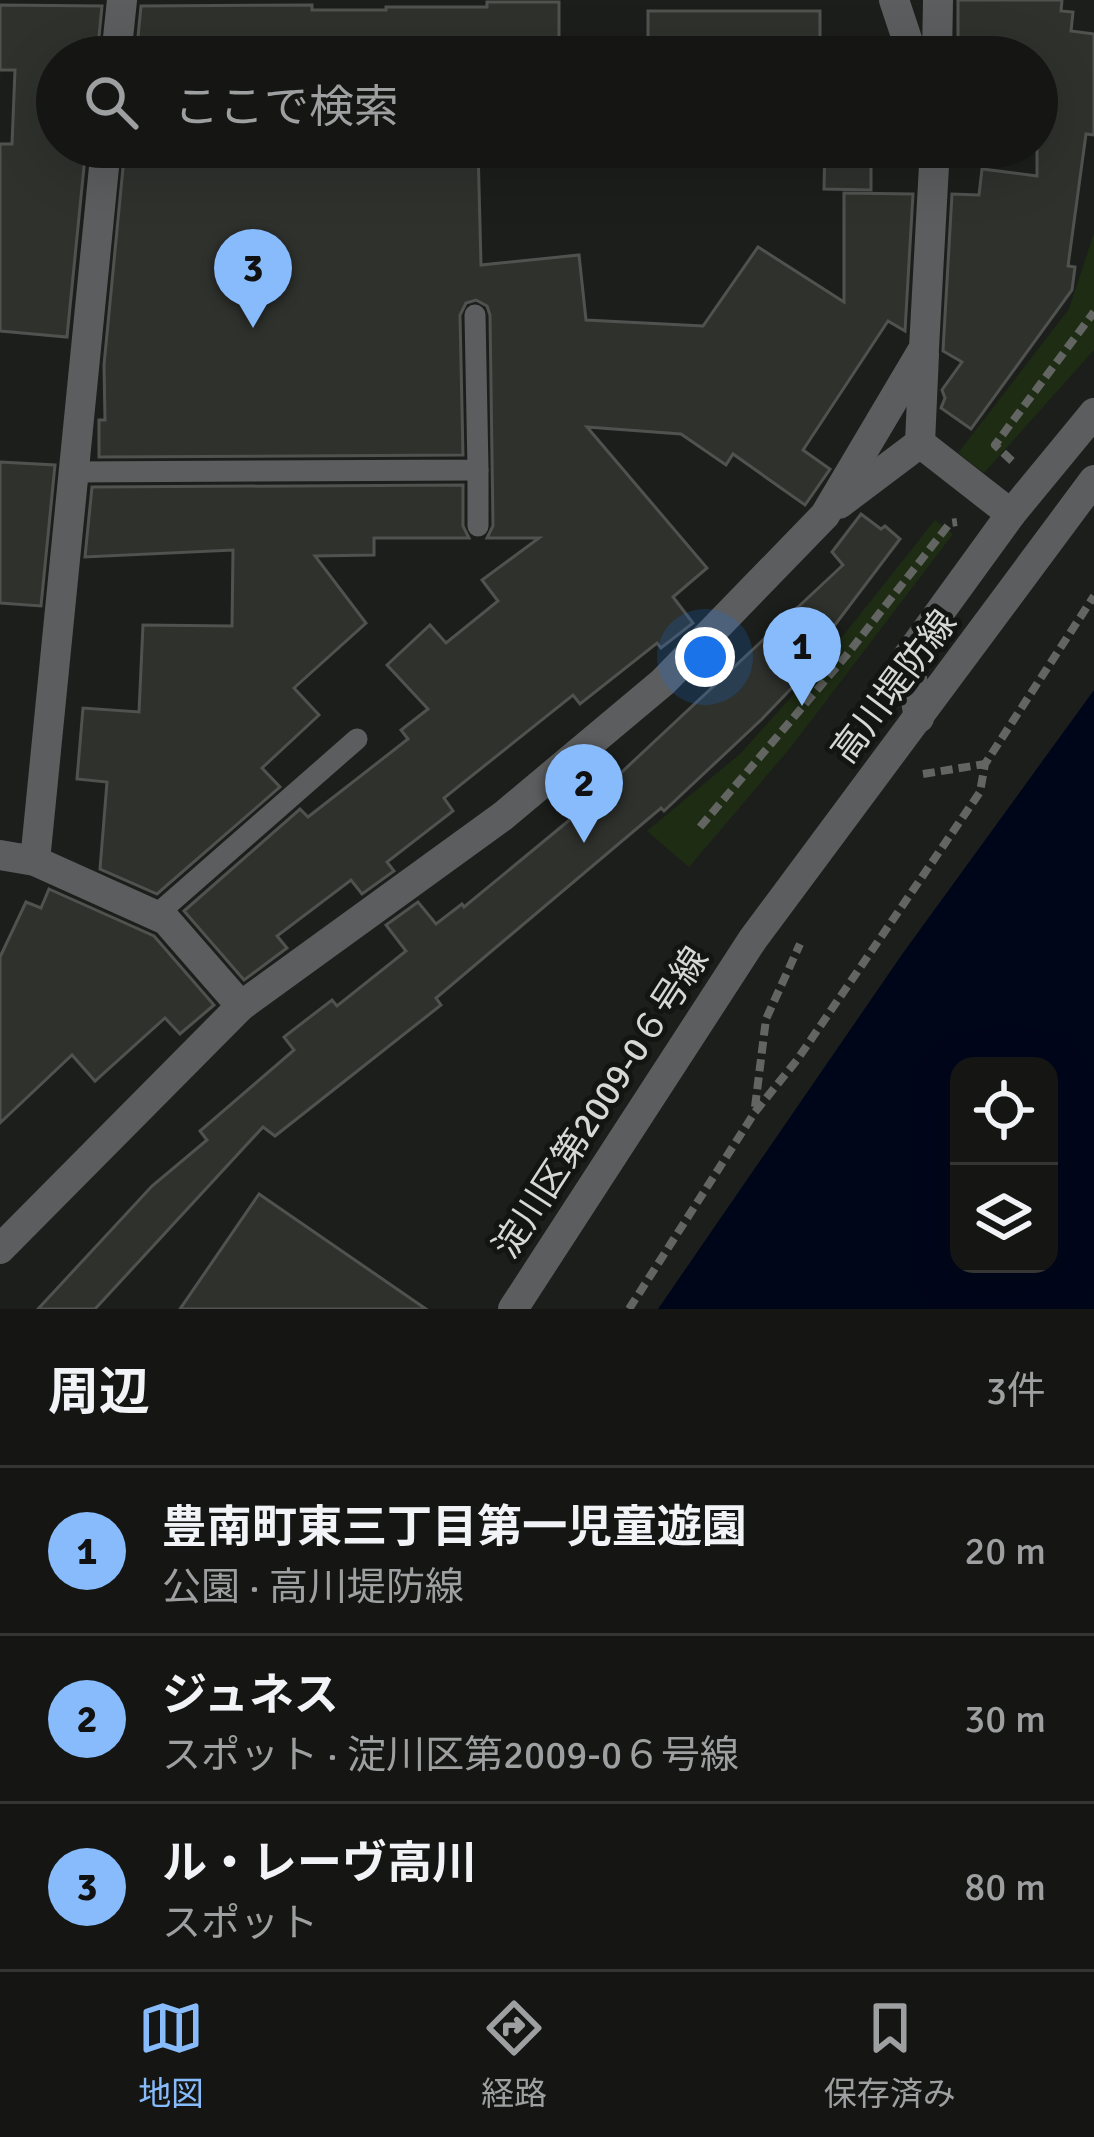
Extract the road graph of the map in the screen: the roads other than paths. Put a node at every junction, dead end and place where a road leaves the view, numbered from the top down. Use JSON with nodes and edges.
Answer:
{"nodes":[{"id":1,"x":122,"y":0,"type":"edge"},
{"id":2,"x":894,"y":0,"type":"edge"},
{"id":3,"x":938,"y":0,"type":"edge"},
{"id":4,"x":118,"y":36,"type":"edge"},
{"id":5,"x":907,"y":36,"type":"edge"},
{"id":6,"x":937,"y":36,"type":"edge"},
{"id":7,"x":104,"y":168,"type":"edge"},
{"id":8,"x":934,"y":168,"type":"edge"},
{"id":9,"x":475,"y":315,"type":"dead end"},
{"id":10,"x":924,"y":348,"type":"junction"},
{"id":11,"x":1094,"y":412,"type":"edge"},
{"id":12,"x":920,"y":442,"type":"junction"},
{"id":13,"x":478,"y":470,"type":"junction"},
{"id":14,"x":71,"y":472,"type":"junction"},
{"id":15,"x":1094,"y":480,"type":"edge"},
{"id":16,"x":825,"y":514,"type":"junction"},
{"id":17,"x":1011,"y":514,"type":"junction"},
{"id":18,"x":478,"y":526,"type":"dead end"},
{"id":19,"x":919,"y":718,"type":"junction"},
{"id":20,"x":357,"y":739,"type":"dead end"},
{"id":21,"x":0,"y":855,"type":"edge"},
{"id":22,"x":35,"y":860,"type":"junction"},
{"id":23,"x":155,"y":916,"type":"junction"},
{"id":24,"x":753,"y":939,"type":"joint"},
{"id":25,"x":242,"y":1006,"type":"junction"},
{"id":26,"x":0,"y":1249,"type":"edge"},
{"id":27,"x":513,"y":1309,"type":"edge"}],
"edges":[{"from":1,"to":4,"type":"street"},
{"from":2,"to":5,"type":"street"},
{"from":3,"to":6,"type":"street"},
{"from":7,"to":14,"type":"street"},
{"from":8,"to":10,"type":"street"},
{"from":9,"to":13,"type":"lane"},
{"from":10,"to":12,"type":"street"},
{"from":10,"to":16,"type":"street"},
{"from":11,"to":17,"type":"street"},
{"from":12,"to":16,"type":"street"},
{"from":12,"to":17,"type":"street"},
{"from":13,"to":14,"type":"lane"},
{"from":13,"to":18,"type":"lane"},
{"from":14,"to":22,"type":"street"},
{"from":15,"to":19,"type":"street","name":"高川堤防線"},
{"from":16,"to":25,"type":"street"},
{"from":17,"to":19,"type":"street"},
{"from":19,"to":24,"type":"street","name":"高川堤防線"},
{"from":20,"to":23,"type":"lane"},
{"from":21,"to":22,"type":"street"},
{"from":22,"to":23,"type":"street"},
{"from":23,"to":25,"type":"street"},
{"from":24,"to":27,"type":"street","name":"淀川区第2009-0６号線"},
{"from":25,"to":26,"type":"street"}]}
